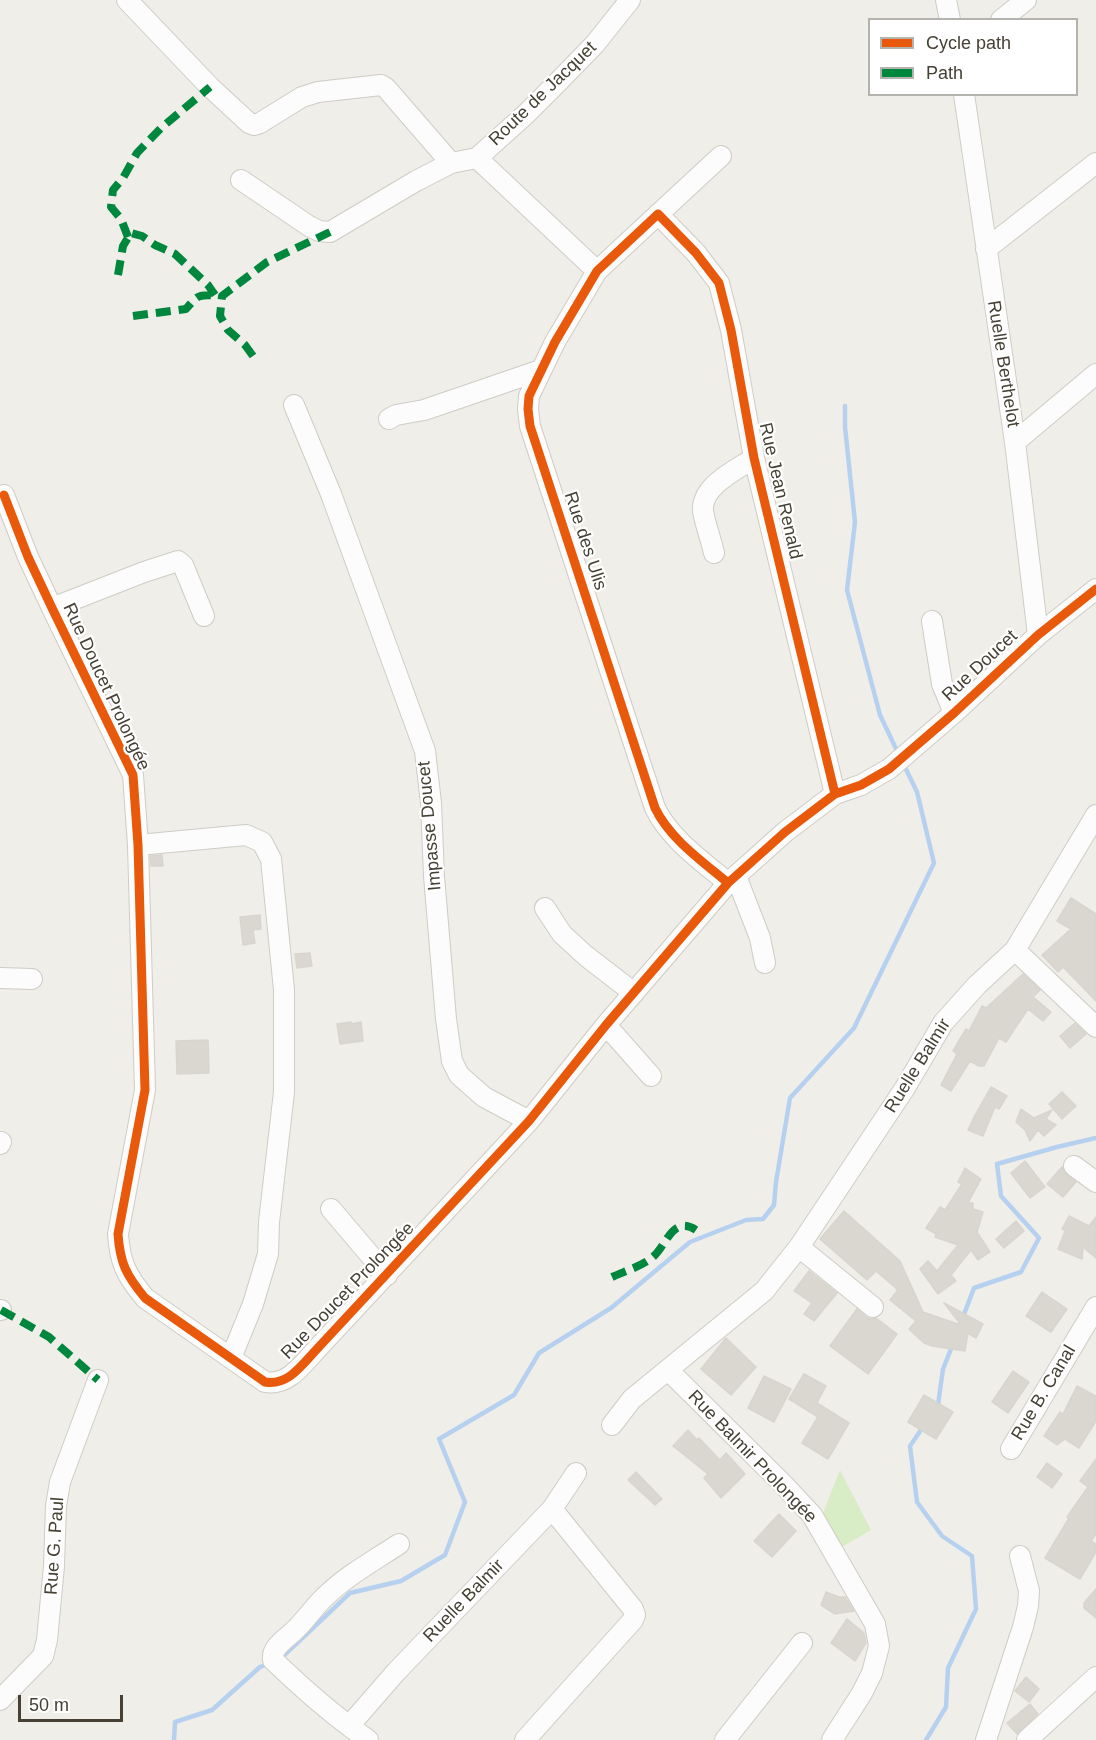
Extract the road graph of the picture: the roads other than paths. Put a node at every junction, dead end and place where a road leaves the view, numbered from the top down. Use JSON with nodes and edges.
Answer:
{"nodes":[{"id":1,"x":127,"y":0,"type":"edge"},
{"id":2,"x":630,"y":0,"type":"edge"},
{"id":3,"x":946,"y":0,"type":"edge"},
{"id":4,"x":1026,"y":0,"type":"edge"},
{"id":5,"x":950,"y":18,"type":"edge"},
{"id":6,"x":1004,"y":18,"type":"edge"},
{"id":7,"x":964,"y":96,"type":"edge"},
{"id":8,"x":721,"y":156,"type":"dead end"},
{"id":9,"x":477,"y":158,"type":"junction"},
{"id":10,"x":451,"y":163,"type":"junction"},
{"id":11,"x":1096,"y":163,"type":"edge"},
{"id":12,"x":241,"y":180,"type":"dead end"},
{"id":13,"x":658,"y":214,"type":"junction"},
{"id":14,"x":986,"y":249,"type":"junction"},
{"id":15,"x":597,"y":271,"type":"junction"},
{"id":16,"x":541,"y":370,"type":"junction"},
{"id":17,"x":1096,"y":374,"type":"edge"},
{"id":18,"x":294,"y":405,"type":"dead end"},
{"id":19,"x":389,"y":419,"type":"dead end"},
{"id":20,"x":1015,"y":442,"type":"junction"},
{"id":21,"x":754,"y":458,"type":"junction"},
{"id":22,"x":4,"y":495,"type":"dead end"},
{"id":23,"x":714,"y":553,"type":"dead end"},
{"id":24,"x":1096,"y":589,"type":"edge"},
{"id":25,"x":52,"y":608,"type":"junction"},
{"id":26,"x":204,"y":616,"type":"dead end"},
{"id":27,"x":932,"y":621,"type":"dead end"},
{"id":28,"x":1038,"y":635,"type":"junction"},
{"id":29,"x":954,"y":713,"type":"junction"},
{"id":30,"x":889,"y":769,"type":"joint"},
{"id":31,"x":835,"y":794,"type":"junction"},
{"id":32,"x":1096,"y":815,"type":"edge"},
{"id":33,"x":138,"y":845,"type":"junction"},
{"id":34,"x":732,"y":880,"type":"junction"},
{"id":35,"x":545,"y":908,"type":"dead end"},
{"id":36,"x":1015,"y":950,"type":"junction"},
{"id":37,"x":765,"y":963,"type":"dead end"},
{"id":38,"x":0,"y":978,"type":"edge"},
{"id":39,"x":32,"y":978,"type":"dead end"},
{"id":40,"x":634,"y":993,"type":"junction"},
{"id":41,"x":606,"y":1025,"type":"junction"},
{"id":42,"x":1096,"y":1027,"type":"edge"},
{"id":43,"x":651,"y":1076,"type":"dead end"},
{"id":44,"x":529,"y":1121,"type":"junction"},
{"id":45,"x":1074,"y":1167,"type":"dead end"},
{"id":46,"x":1096,"y":1182,"type":"edge"},
{"id":47,"x":331,"y":1209,"type":"dead end"},
{"id":48,"x":799,"y":1247,"type":"junction"},
{"id":49,"x":387,"y":1275,"type":"junction"},
{"id":50,"x":873,"y":1306,"type":"dead end"},
{"id":51,"x":1096,"y":1307,"type":"edge"},
{"id":52,"x":231,"y":1358,"type":"junction"},
{"id":53,"x":668,"y":1370,"type":"junction"},
{"id":54,"x":98,"y":1380,"type":"dead end"},
{"id":55,"x":612,"y":1425,"type":"dead end"},
{"id":56,"x":1011,"y":1449,"type":"dead end"},
{"id":57,"x":576,"y":1473,"type":"dead end"},
{"id":58,"x":552,"y":1509,"type":"junction"},
{"id":59,"x":399,"y":1544,"type":"dead end"},
{"id":60,"x":1020,"y":1556,"type":"dead end"},
{"id":61,"x":802,"y":1643,"type":"dead end"},
{"id":62,"x":1096,"y":1677,"type":"edge"},
{"id":63,"x":0,"y":1700,"type":"edge"},
{"id":64,"x":349,"y":1726,"type":"junction"},
{"id":65,"x":368,"y":1740,"type":"edge"},
{"id":66,"x":525,"y":1740,"type":"edge"},
{"id":67,"x":725,"y":1740,"type":"edge"},
{"id":68,"x":832,"y":1740,"type":"edge"},
{"id":69,"x":986,"y":1740,"type":"edge"},
{"id":70,"x":1027,"y":1740,"type":"edge"}],
"edges":[{"from":1,"to":10,"type":"street"},
{"from":2,"to":9,"type":"street","name":"Route de Jacquet"},
{"from":3,"to":5,"type":"street"},
{"from":4,"to":6,"type":"street"},
{"from":7,"to":14,"type":"street","name":"Ruelle Berthelot"},
{"from":8,"to":13,"type":"street","name":"Rue des Ulis"},
{"from":9,"to":10,"type":"street","name":"Route de Jacquet"},
{"from":9,"to":15,"type":"street"},
{"from":10,"to":12,"type":"street","name":"Route de Jacquet"},
{"from":11,"to":14,"type":"street"},
{"from":13,"to":15,"type":"street","name":"Rue des Ulis"},
{"from":13,"to":21,"type":"street","name":"Rue Jean Renald"},
{"from":14,"to":20,"type":"street","name":"Ruelle Berthelot"},
{"from":15,"to":16,"type":"street","name":"Rue des Ulis"},
{"from":16,"to":19,"type":"street"},
{"from":16,"to":34,"type":"street","name":"Rue des Ulis"},
{"from":17,"to":20,"type":"street"},
{"from":18,"to":44,"type":"street","name":"Impasse Doucet"},
{"from":20,"to":28,"type":"street","name":"Ruelle Berthelot"},
{"from":21,"to":23,"type":"street"},
{"from":21,"to":31,"type":"street","name":"Rue Jean Renald"},
{"from":22,"to":25,"type":"street","name":"Rue Doucet Prolongée"},
{"from":24,"to":28,"type":"street","name":"Rue Doucet"},
{"from":25,"to":26,"type":"street"},
{"from":25,"to":33,"type":"street","name":"Rue Doucet Prolongée"},
{"from":27,"to":29,"type":"street"},
{"from":28,"to":29,"type":"street","name":"Rue Doucet"},
{"from":29,"to":30,"type":"street","name":"Rue Doucet"},
{"from":30,"to":31,"type":"street","name":"Rue Doucet Prolongée"},
{"from":31,"to":34,"type":"street","name":"Rue Doucet Prolongée"},
{"from":32,"to":36,"type":"street","name":"Ruelle Balmir"},
{"from":33,"to":52,"type":"street","name":"Rue Doucet Prolongée"},
{"from":33,"to":52,"type":"street"},
{"from":34,"to":37,"type":"street"},
{"from":34,"to":40,"type":"street","name":"Rue Doucet Prolongée"},
{"from":35,"to":40,"type":"street"},
{"from":36,"to":42,"type":"street"},
{"from":36,"to":48,"type":"street","name":"Ruelle Balmir"},
{"from":38,"to":39,"type":"street"},
{"from":40,"to":41,"type":"street","name":"Rue Doucet Prolongée"},
{"from":41,"to":43,"type":"street"},
{"from":41,"to":44,"type":"street","name":"Rue Doucet Prolongée"},
{"from":44,"to":49,"type":"street","name":"Rue Doucet Prolongée"},
{"from":45,"to":46,"type":"street"},
{"from":47,"to":49,"type":"street"},
{"from":48,"to":50,"type":"street"},
{"from":48,"to":53,"type":"street","name":"Ruelle Balmir"},
{"from":49,"to":52,"type":"street","name":"Rue Doucet Prolongée"},
{"from":51,"to":56,"type":"street","name":"Rue B. Canal"},
{"from":53,"to":55,"type":"street","name":"Ruelle Balmir"},
{"from":53,"to":68,"type":"street","name":"Rue Balmir Prolongée"},
{"from":54,"to":63,"type":"street","name":"Rue G. Paul"},
{"from":57,"to":58,"type":"street","name":"Ruelle Balmir"},
{"from":58,"to":64,"type":"street","name":"Ruelle Balmir"},
{"from":58,"to":66,"type":"street"},
{"from":59,"to":64,"type":"street"},
{"from":60,"to":69,"type":"street"},
{"from":61,"to":67,"type":"street"},
{"from":62,"to":70,"type":"street"},
{"from":64,"to":65,"type":"street"}]}
